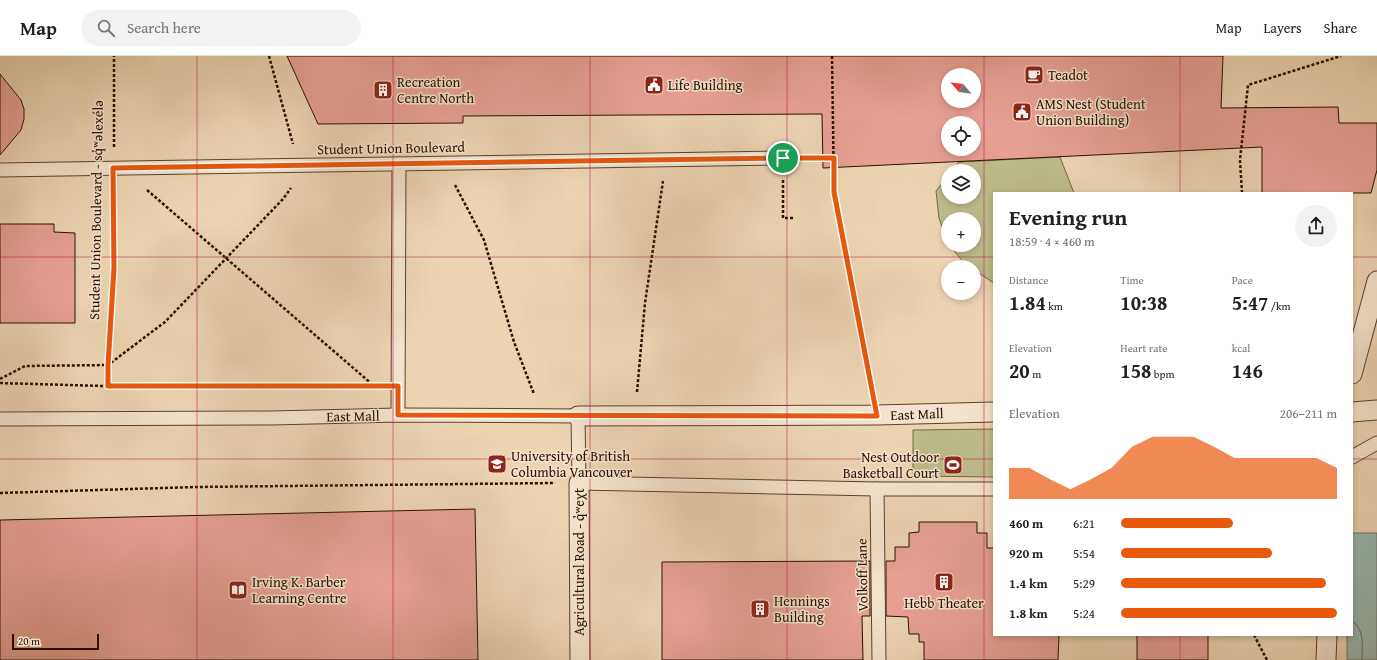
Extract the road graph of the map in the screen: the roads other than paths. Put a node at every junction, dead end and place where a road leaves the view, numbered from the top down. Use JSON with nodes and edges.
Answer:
{"nodes":[{"id":1,"x":783,"y":158,"type":"road end"},
{"id":2,"x":399,"y":164,"type":"junction"},
{"id":3,"x":0,"y":170,"type":"edge"},
{"id":4,"x":1377,"y":281,"type":"edge"},
{"id":5,"x":1353,"y":370,"type":"edge"},
{"id":6,"x":1377,"y":410,"type":"edge"},
{"id":7,"x":993,"y":412,"type":"edge"},
{"id":8,"x":1353,"y":412,"type":"edge"},
{"id":9,"x":398,"y":415,"type":"junction"},
{"id":10,"x":578,"y":416,"type":"junction"},
{"id":11,"x":0,"y":419,"type":"edge"},
{"id":12,"x":1377,"y":443,"type":"edge"},
{"id":13,"x":1353,"y":456,"type":"edge"},
{"id":14,"x":579,"y":483,"type":"junction"},
{"id":15,"x":877,"y":489,"type":"junction"},
{"id":16,"x":993,"y":489,"type":"edge"},
{"id":17,"x":1327,"y":636,"type":"edge"},
{"id":18,"x":580,"y":660,"type":"edge"},
{"id":19,"x":879,"y":660,"type":"edge"},
{"id":20,"x":1326,"y":660,"type":"edge"}],
"edges":[{"from":1,"to":2,"type":"lane","name":"Student Union Boulevard"},
{"from":2,"to":3,"type":"lane","name":"Student Union Boulevard"},
{"from":2,"to":9,"type":"lane"},
{"from":4,"to":5,"type":"street"},
{"from":6,"to":8,"type":"street"},
{"from":7,"to":10,"type":"street","name":"East Mall"},
{"from":9,"to":10,"type":"lane","name":"East Mall"},
{"from":9,"to":11,"type":"lane","name":"East Mall"},
{"from":10,"to":14,"type":"lane","name":"Agricultural Road - q̓ʷeχt"},
{"from":12,"to":13,"type":"lane"},
{"from":14,"to":15,"type":"lane"},
{"from":14,"to":18,"type":"street","name":"Agricultural Road - q̓ʷeχt"},
{"from":15,"to":16,"type":"lane"},
{"from":15,"to":19,"type":"lane","name":"Volkoff Lane"},
{"from":17,"to":20,"type":"street"}]}
